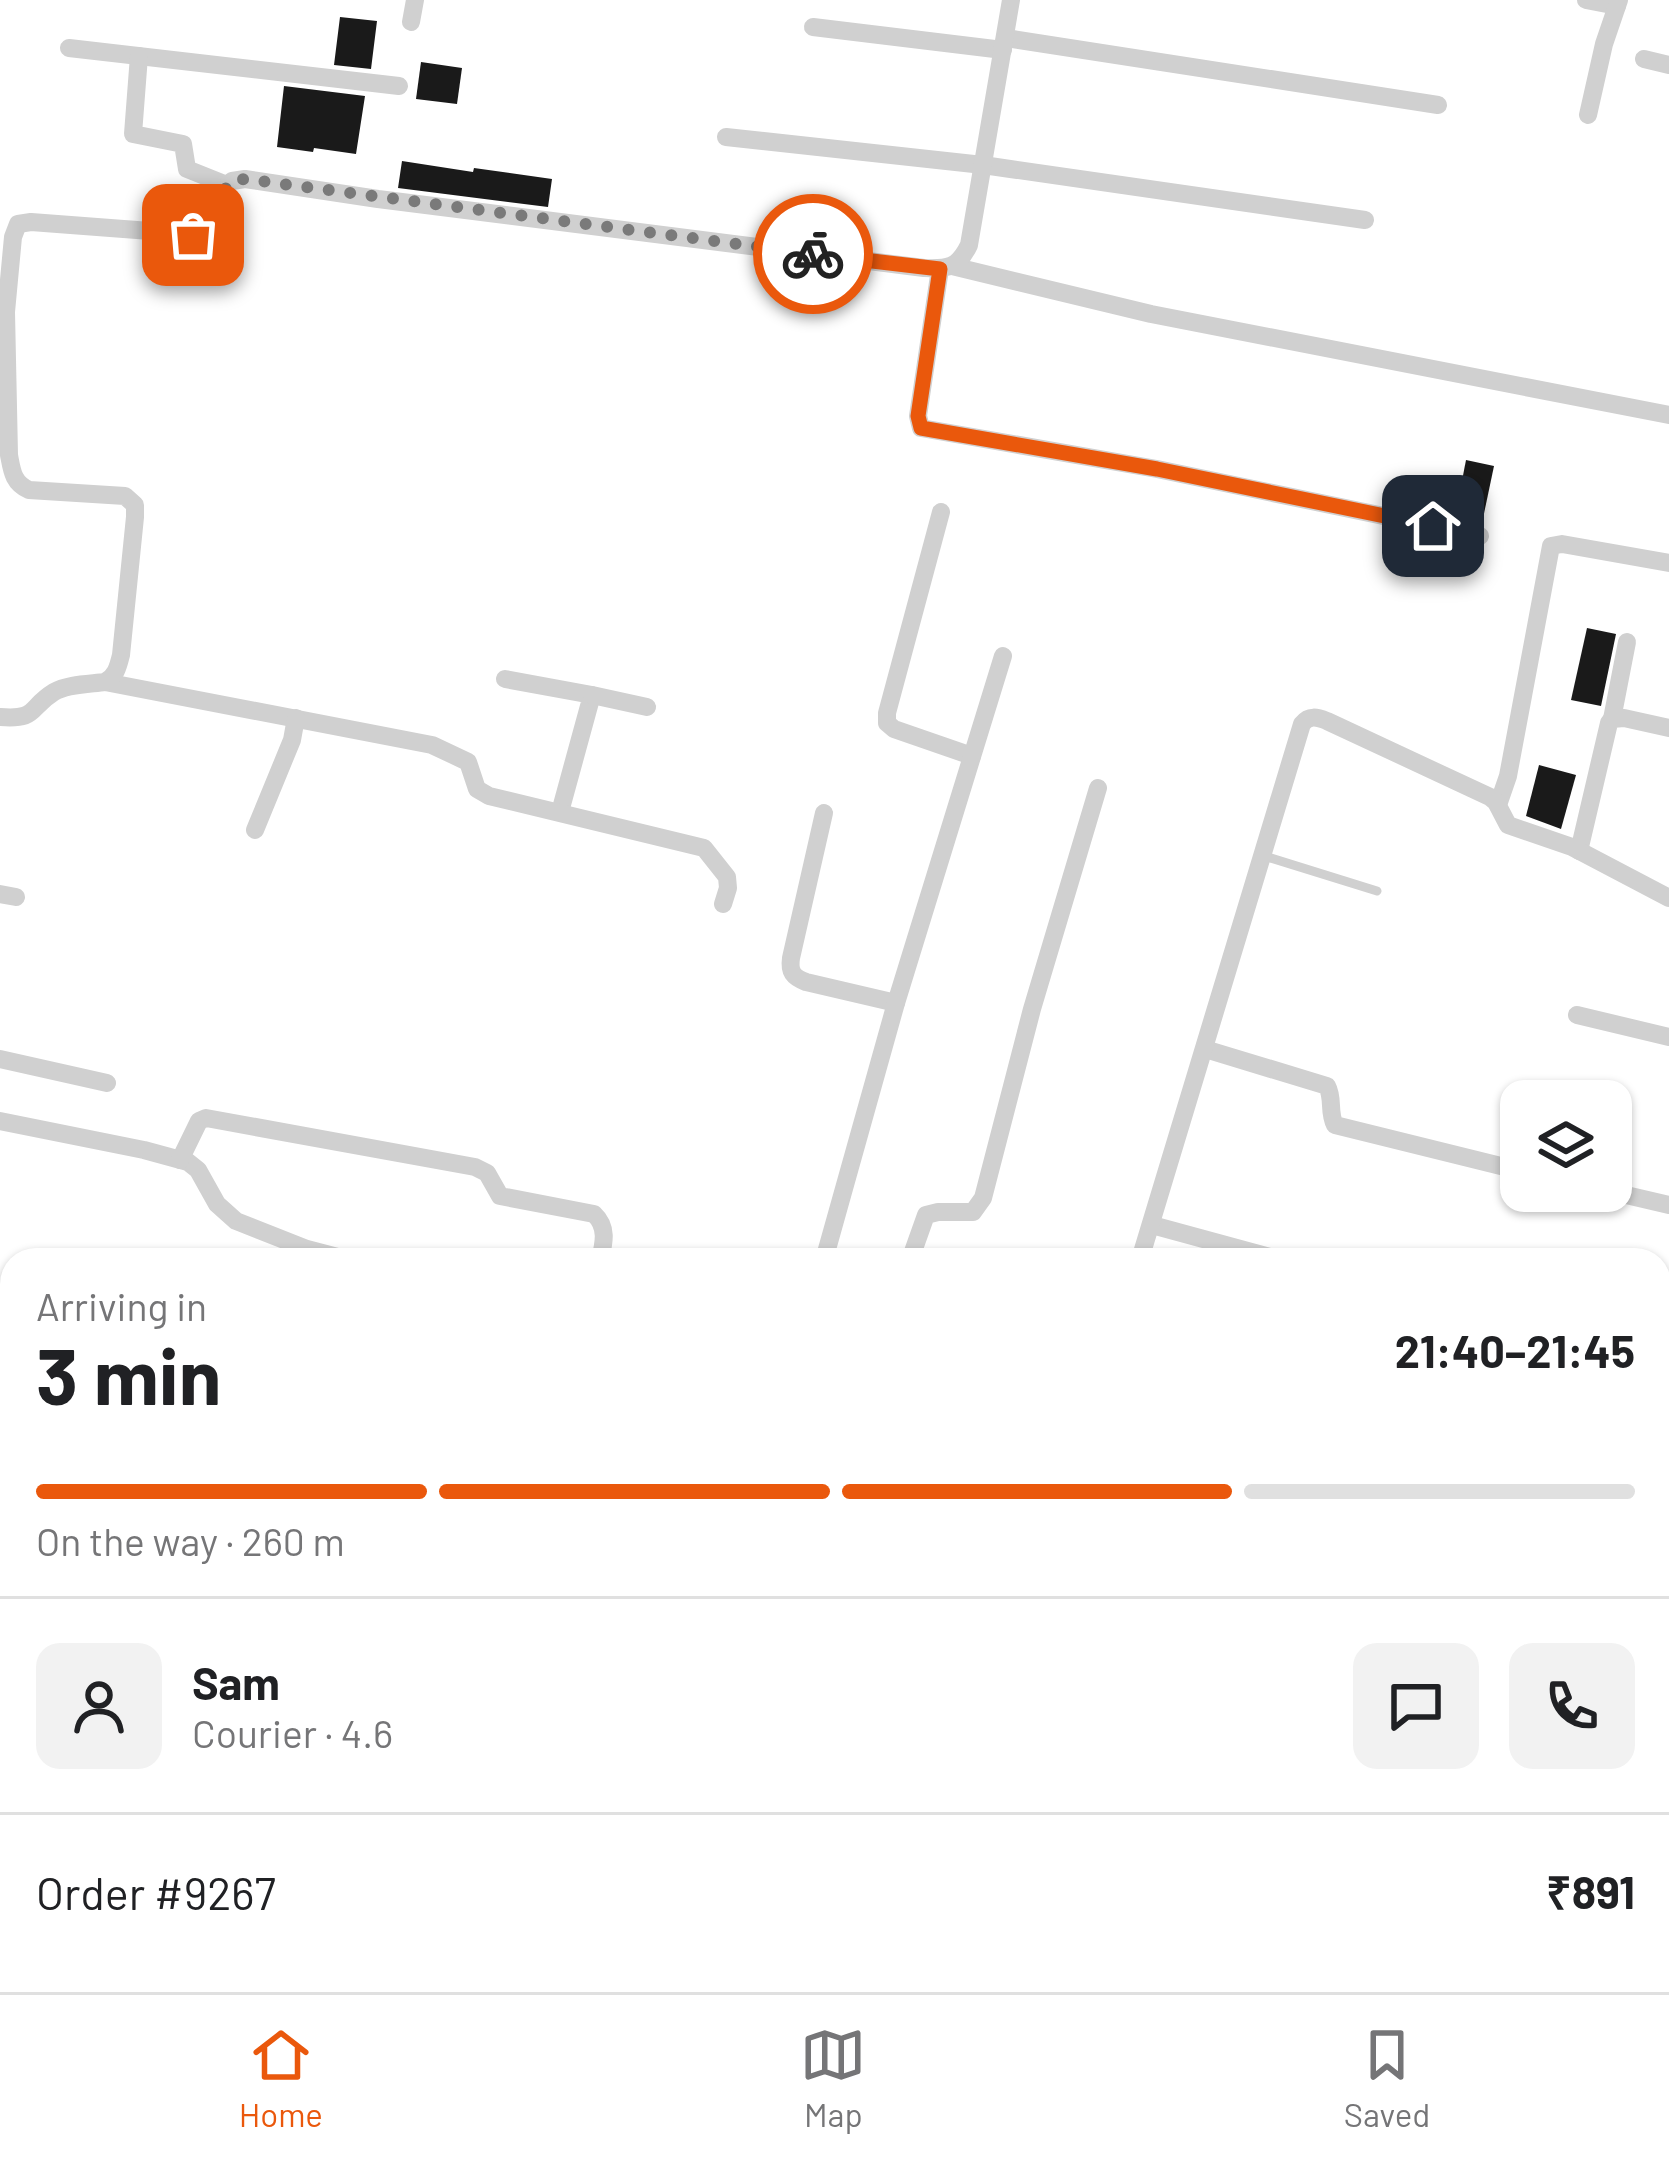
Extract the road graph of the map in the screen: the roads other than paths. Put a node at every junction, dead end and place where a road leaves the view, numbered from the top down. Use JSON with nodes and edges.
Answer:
{"nodes":[{"id":1,"x":415,"y":0,"type":"edge"},
{"id":2,"x":1011,"y":0,"type":"edge"},
{"id":3,"x":1586,"y":0,"type":"edge"},
{"id":4,"x":1618,"y":3,"type":"edge"},
{"id":5,"x":411,"y":22,"type":"dead end"},
{"id":6,"x":813,"y":27,"type":"dead end"},
{"id":7,"x":1005,"y":44,"type":"junction"},
{"id":8,"x":69,"y":48,"type":"dead end"},
{"id":9,"x":139,"y":56,"type":"junction"},
{"id":10,"x":1644,"y":59,"type":"dead end"},
{"id":11,"x":1669,"y":65,"type":"edge"},
{"id":12,"x":399,"y":86,"type":"dead end"},
{"id":13,"x":1438,"y":105,"type":"dead end"},
{"id":14,"x":1588,"y":115,"type":"dead end"},
{"id":15,"x":726,"y":137,"type":"dead end"},
{"id":16,"x":983,"y":164,"type":"junction"},
{"id":17,"x":227,"y":184,"type":"junction"},
{"id":18,"x":1365,"y":220,"type":"dead end"},
{"id":19,"x":946,"y":268,"type":"junction"},
{"id":20,"x":3,"y":312,"type":"edge"},
{"id":21,"x":1669,"y":415,"type":"edge"},
{"id":22,"x":941,"y":512,"type":"dead end"},
{"id":23,"x":1480,"y":536,"type":"dead end"},
{"id":24,"x":1669,"y":563,"type":"edge"},
{"id":25,"x":1627,"y":642,"type":"dead end"},
{"id":26,"x":1003,"y":656,"type":"dead end"},
{"id":27,"x":505,"y":679,"type":"dead end"},
{"id":28,"x":105,"y":682,"type":"junction"},
{"id":29,"x":592,"y":695,"type":"junction"},
{"id":30,"x":647,"y":707,"type":"dead end"},
{"id":31,"x":0,"y":717,"type":"edge"},
{"id":32,"x":296,"y":718,"type":"junction"},
{"id":33,"x":1612,"y":719,"type":"junction"},
{"id":34,"x":1669,"y":728,"type":"edge"},
{"id":35,"x":972,"y":756,"type":"junction"},
{"id":36,"x":1098,"y":788,"type":"dead end"},
{"id":37,"x":1498,"y":805,"type":"junction"},
{"id":38,"x":560,"y":812,"type":"junction"},
{"id":39,"x":824,"y":813,"type":"dead end"},
{"id":40,"x":254,"y":830,"type":"dead end"},
{"id":41,"x":1579,"y":850,"type":"junction"},
{"id":42,"x":1261,"y":855,"type":"junction"},
{"id":43,"x":1377,"y":891,"type":"dead end"},
{"id":44,"x":1669,"y":898,"type":"edge"},
{"id":45,"x":723,"y":904,"type":"dead end"},
{"id":46,"x":896,"y":1003,"type":"junction"},
{"id":47,"x":1577,"y":1015,"type":"dead end"},
{"id":48,"x":1669,"y":1037,"type":"edge"},
{"id":49,"x":1205,"y":1049,"type":"junction"},
{"id":50,"x":0,"y":1059,"type":"edge"},
{"id":51,"x":107,"y":1083,"type":"dead end"},
{"id":52,"x":0,"y":1120,"type":"edge"},
{"id":53,"x":180,"y":1160,"type":"junction"},
{"id":54,"x":1500,"y":1167,"type":"edge"},
{"id":55,"x":1632,"y":1196,"type":"edge"},
{"id":56,"x":1669,"y":1205,"type":"edge"},
{"id":57,"x":1152,"y":1225,"type":"junction"},
{"id":58,"x":304,"y":1248,"type":"edge"},
{"id":59,"x":602,"y":1248,"type":"edge"},
{"id":60,"x":827,"y":1248,"type":"edge"},
{"id":61,"x":914,"y":1248,"type":"edge"},
{"id":62,"x":1144,"y":1248,"type":"edge"},
{"id":63,"x":1237,"y":1248,"type":"edge"}],
"edges":[{"from":1,"to":5,"type":"street"},
{"from":2,"to":7,"type":"street"},
{"from":3,"to":4,"type":"street"},
{"from":4,"to":14,"type":"street"},
{"from":6,"to":7,"type":"street"},
{"from":7,"to":13,"type":"street"},
{"from":7,"to":16,"type":"street"},
{"from":8,"to":9,"type":"street"},
{"from":9,"to":12,"type":"street"},
{"from":9,"to":17,"type":"street"},
{"from":10,"to":11,"type":"street"},
{"from":15,"to":16,"type":"street"},
{"from":16,"to":18,"type":"street"},
{"from":16,"to":19,"type":"street"},
{"from":17,"to":19,"type":"street"},
{"from":17,"to":20,"type":"street"},
{"from":19,"to":21,"type":"street"},
{"from":19,"to":23,"type":"street"},
{"from":20,"to":28,"type":"street"},
{"from":22,"to":35,"type":"street"},
{"from":24,"to":37,"type":"street"},
{"from":25,"to":33,"type":"street"},
{"from":26,"to":35,"type":"street"},
{"from":27,"to":29,"type":"street"},
{"from":28,"to":31,"type":"street"},
{"from":28,"to":32,"type":"street"},
{"from":29,"to":30,"type":"street"},
{"from":29,"to":38,"type":"street"},
{"from":32,"to":38,"type":"street"},
{"from":32,"to":40,"type":"street"},
{"from":33,"to":34,"type":"street"},
{"from":33,"to":41,"type":"street"},
{"from":35,"to":46,"type":"street"},
{"from":36,"to":61,"type":"street"},
{"from":37,"to":41,"type":"street"},
{"from":37,"to":42,"type":"street"},
{"from":38,"to":45,"type":"street"},
{"from":39,"to":46,"type":"street"},
{"from":41,"to":44,"type":"street"},
{"from":42,"to":43,"type":"lane"},
{"from":42,"to":49,"type":"street"},
{"from":46,"to":60,"type":"street"},
{"from":47,"to":48,"type":"street"},
{"from":49,"to":54,"type":"street"},
{"from":49,"to":57,"type":"street"},
{"from":50,"to":51,"type":"street"},
{"from":52,"to":53,"type":"street"},
{"from":53,"to":58,"type":"street"},
{"from":53,"to":59,"type":"street"},
{"from":55,"to":56,"type":"street"},
{"from":57,"to":62,"type":"street"},
{"from":57,"to":63,"type":"street"}]}
